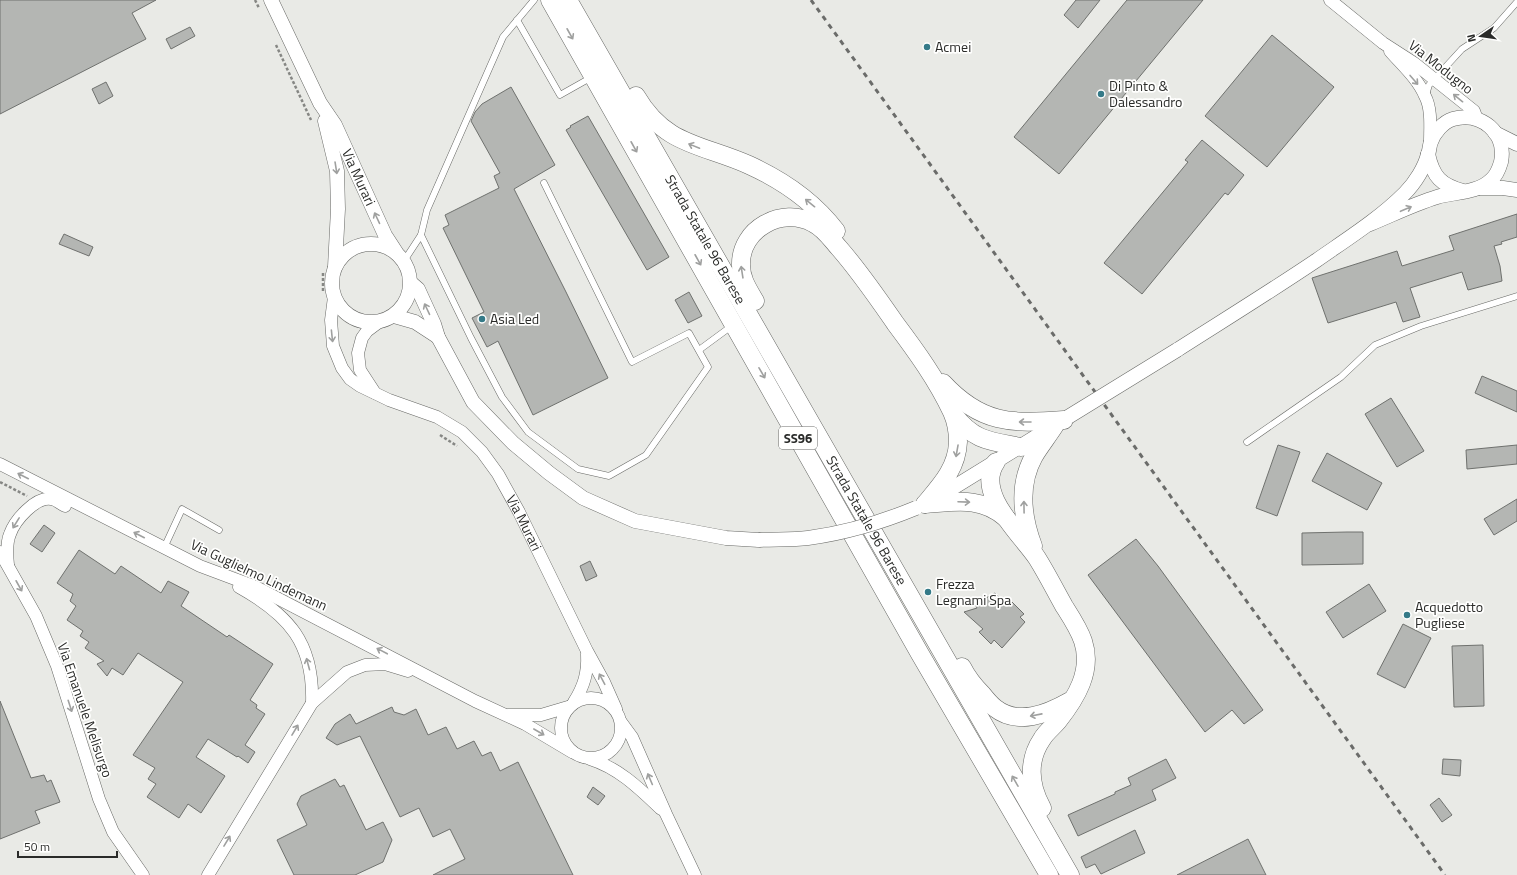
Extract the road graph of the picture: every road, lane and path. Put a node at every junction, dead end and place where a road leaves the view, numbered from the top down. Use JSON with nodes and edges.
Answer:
{"nodes":[{"id":1,"x":255,"y":0,"type":"edge"},
{"id":2,"x":271,"y":0,"type":"edge"},
{"id":3,"x":534,"y":0,"type":"edge"},
{"id":4,"x":550,"y":0,"type":"edge"},
{"id":5,"x":1330,"y":0,"type":"edge"},
{"id":6,"x":569,"y":1,"type":"edge"},
{"id":7,"x":1517,"y":2,"type":"edge"},
{"id":8,"x":260,"y":12,"type":"dead end"},
{"id":9,"x":517,"y":20,"type":"junction"},
{"id":10,"x":273,"y":39,"type":"dead end"},
{"id":11,"x":1383,"y":43,"type":"junction"},
{"id":12,"x":593,"y":76,"type":"junction"},
{"id":13,"x":1435,"y":80,"type":"junction"},
{"id":14,"x":1426,"y":97,"type":"junction"},
{"id":15,"x":320,"y":104,"type":"junction"},
{"id":16,"x":1477,"y":119,"type":"junction"},
{"id":17,"x":312,"y":121,"type":"dead end"},
{"id":18,"x":1495,"y":133,"type":"junction"},
{"id":19,"x":1517,"y":144,"type":"edge"},
{"id":20,"x":1429,"y":148,"type":"junction"},
{"id":21,"x":544,"y":183,"type":"dead end"},
{"id":22,"x":1478,"y":188,"type":"junction"},
{"id":23,"x":1517,"y":190,"type":"edge"},
{"id":24,"x":1464,"y":191,"type":"junction"},
{"id":25,"x":1370,"y":224,"type":"junction"},
{"id":26,"x":421,"y":236,"type":"junction"},
{"id":27,"x":400,"y":256,"type":"junction"},
{"id":28,"x":329,"y":267,"type":"junction"},
{"id":29,"x":856,"y":268,"type":"junction"},
{"id":30,"x":411,"y":283,"type":"junction"},
{"id":31,"x":329,"y":295,"type":"junction"},
{"id":32,"x":1517,"y":296,"type":"edge"},
{"id":33,"x":394,"y":316,"type":"junction"},
{"id":34,"x":379,"y":322,"type":"junction"},
{"id":35,"x":734,"y":324,"type":"junction"},
{"id":36,"x":438,"y":337,"type":"junction"},
{"id":37,"x":699,"y":350,"type":"junction"},
{"id":38,"x":926,"y":366,"type":"junction"},
{"id":39,"x":375,"y":393,"type":"junction"},
{"id":40,"x":952,"y":413,"type":"junction"},
{"id":41,"x":810,"y":421,"type":"junction"},
{"id":42,"x":1062,"y":421,"type":"junction"},
{"id":43,"x":434,"y":431,"type":"dead end"},
{"id":44,"x":1247,"y":442,"type":"dead end"},
{"id":45,"x":1021,"y":447,"type":"junction"},
{"id":46,"x":460,"y":448,"type":"dead end"},
{"id":47,"x":996,"y":462,"type":"junction"},
{"id":48,"x":0,"y":464,"type":"edge"},
{"id":49,"x":920,"y":506,"type":"junction"},
{"id":50,"x":1007,"y":519,"type":"junction"},
{"id":51,"x":112,"y":521,"type":"junction"},
{"id":52,"x":219,"y":530,"type":"dead end"},
{"id":53,"x":879,"y":543,"type":"junction"},
{"id":54,"x":164,"y":548,"type":"junction"},
{"id":55,"x":0,"y":552,"type":"edge"},
{"id":56,"x":1037,"y":558,"type":"junction"},
{"id":57,"x":8,"y":566,"type":"junction"},
{"id":58,"x":200,"y":566,"type":"junction"},
{"id":59,"x":586,"y":651,"type":"junction"},
{"id":60,"x":428,"y":677,"type":"junction"},
{"id":61,"x":1072,"y":700,"type":"junction"},
{"id":62,"x":312,"y":703,"type":"junction"},
{"id":63,"x":571,"y":704,"type":"junction"},
{"id":64,"x":616,"y":709,"type":"junction"},
{"id":65,"x":505,"y":715,"type":"junction"},
{"id":66,"x":621,"y":722,"type":"junction"},
{"id":67,"x":572,"y":752,"type":"junction"},
{"id":68,"x":588,"y":758,"type":"junction"},
{"id":69,"x":666,"y":814,"type":"junction"},
{"id":70,"x":143,"y":875,"type":"edge"},
{"id":71,"x":208,"y":875,"type":"edge"},
{"id":72,"x":695,"y":875,"type":"edge"},
{"id":73,"x":1049,"y":875,"type":"edge"},
{"id":74,"x":1070,"y":875,"type":"edge"},
{"id":75,"x":1078,"y":875,"type":"edge"}],
"edges":[{"from":1,"to":8,"type":"path"},
{"from":2,"to":15,"type":"street","name":"Via Murari"},
{"from":3,"to":9,"type":"lane"},
{"from":4,"to":12,"type":"main road","name":"Strada Statale 96 Barese","number":"SS96","one_way":true},
{"from":5,"to":11,"type":"street","name":"Via Modugno"},
{"from":29,"to":6,"type":"main road","one_way":true},
{"from":6,"to":41,"type":"main road","name":"Strada Statale 96 Barese","number":"SS96"},
{"from":7,"to":13,"type":"lane"},
{"from":9,"to":12,"type":"lane"},
{"from":9,"to":26,"type":"lane"},
{"from":10,"to":17,"type":"path"},
{"from":11,"to":13,"type":"street","name":"Via Modugno"},
{"from":11,"to":14,"type":"street","name":"Via Modugno","one_way":true},
{"from":12,"to":35,"type":"main road","name":"Strada Statale 96 Barese","number":"SS96","one_way":true},
{"from":13,"to":14,"type":"lane"},
{"from":16,"to":13,"type":"street","name":"Via Modugno","one_way":true},
{"from":14,"to":20,"type":"street","name":"Via Modugno"},
{"from":27,"to":15,"type":"street","name":"Via Murari","one_way":true},
{"from":15,"to":28,"type":"street","name":"Via Murari","one_way":true},
{"from":16,"to":18,"type":"street"},
{"from":16,"to":20,"type":"street"},
{"from":18,"to":19,"type":"street"},
{"from":18,"to":22,"type":"street"},
{"from":20,"to":24,"type":"street"},
{"from":20,"to":25,"type":"street"},
{"from":21,"to":37,"type":"lane"},
{"from":22,"to":23,"type":"street"},
{"from":22,"to":24,"type":"street"},
{"from":25,"to":24,"type":"street","one_way":true},
{"from":25,"to":42,"type":"street","bridge":true},
{"from":26,"to":27,"type":"lane"},
{"from":26,"to":37,"type":"lane"},
{"from":27,"to":28,"type":"street"},
{"from":27,"to":30,"type":"street"},
{"from":28,"to":31,"type":"path"},
{"from":28,"to":31,"type":"street"},
{"from":29,"to":38,"type":"main road"},
{"from":41,"to":29,"type":"main road","one_way":true},
{"from":30,"to":33,"type":"street"},
{"from":36,"to":30,"type":"street","one_way":true},
{"from":31,"to":34,"type":"street"},
{"from":31,"to":39,"type":"street","name":"Via Murari","one_way":true},
{"from":32,"to":44,"type":"lane"},
{"from":33,"to":34,"type":"street"},
{"from":33,"to":36,"type":"street"},
{"from":34,"to":39,"type":"street"},
{"from":35,"to":37,"type":"lane"},
{"from":35,"to":73,"type":"main road","name":"Strada Statale 96 Barese","number":"SS96","one_way":true},
{"from":36,"to":49,"type":"street","bridge":true},
{"from":38,"to":40,"type":"main road"},
{"from":42,"to":38,"type":"main road","one_way":true},
{"from":39,"to":59,"type":"street","name":"Via Murari"},
{"from":40,"to":45,"type":"main road"},
{"from":40,"to":49,"type":"main road","one_way":true},
{"from":41,"to":53,"type":"main road","name":"Strada Statale 96 Barese","number":"SS96"},
{"from":42,"to":45,"type":"street"},
{"from":56,"to":42,"type":"main road","one_way":true},
{"from":43,"to":46,"type":"path"},
{"from":45,"to":47,"type":"street"},
{"from":47,"to":49,"type":"street"},
{"from":47,"to":50,"type":"main road"},
{"from":51,"to":48,"type":"street","name":"Via Guglielmo Lindemann","one_way":true},
{"from":49,"to":50,"type":"main road","one_way":true},
{"from":50,"to":56,"type":"main road"},
{"from":54,"to":51,"type":"street","name":"Via Guglielmo Lindemann","one_way":true},
{"from":51,"to":57,"type":"street","one_way":true},
{"from":52,"to":54,"type":"lane"},
{"from":61,"to":53,"type":"main road","one_way":true},
{"from":74,"to":53,"type":"main road","name":"Strada Statale 96 Barese","number":"SS96","one_way":true},
{"from":54,"to":58,"type":"street","name":"Via Guglielmo Lindemann"},
{"from":55,"to":57,"type":"street","name":"Via Emanuele Melisurgo"},
{"from":56,"to":61,"type":"main road"},
{"from":57,"to":70,"type":"street","name":"Via Emanuele Melisurgo","one_way":true},
{"from":60,"to":58,"type":"street","name":"Via Guglielmo Lindemann","one_way":true},
{"from":62,"to":58,"type":"street","one_way":true},
{"from":59,"to":63,"type":"street"},
{"from":64,"to":59,"type":"street","name":"Via Murari","one_way":true},
{"from":60,"to":62,"type":"street"},
{"from":60,"to":65,"type":"street","name":"Via Guglielmo Lindemann"},
{"from":61,"to":75,"type":"main road"},
{"from":71,"to":62,"type":"street","one_way":true},
{"from":63,"to":64,"type":"street"},
{"from":63,"to":65,"type":"street"},
{"from":63,"to":67,"type":"street"},
{"from":64,"to":66,"type":"street","name":"Via Murari"},
{"from":65,"to":67,"type":"street","name":"Via Murari","one_way":true},
{"from":66,"to":68,"type":"street"},
{"from":69,"to":66,"type":"street","name":"Via Murari","one_way":true},
{"from":67,"to":68,"type":"street","name":"Via Murari"},
{"from":68,"to":69,"type":"street","name":"Via Murari"},
{"from":69,"to":72,"type":"street","name":"Via Murari"}]}
